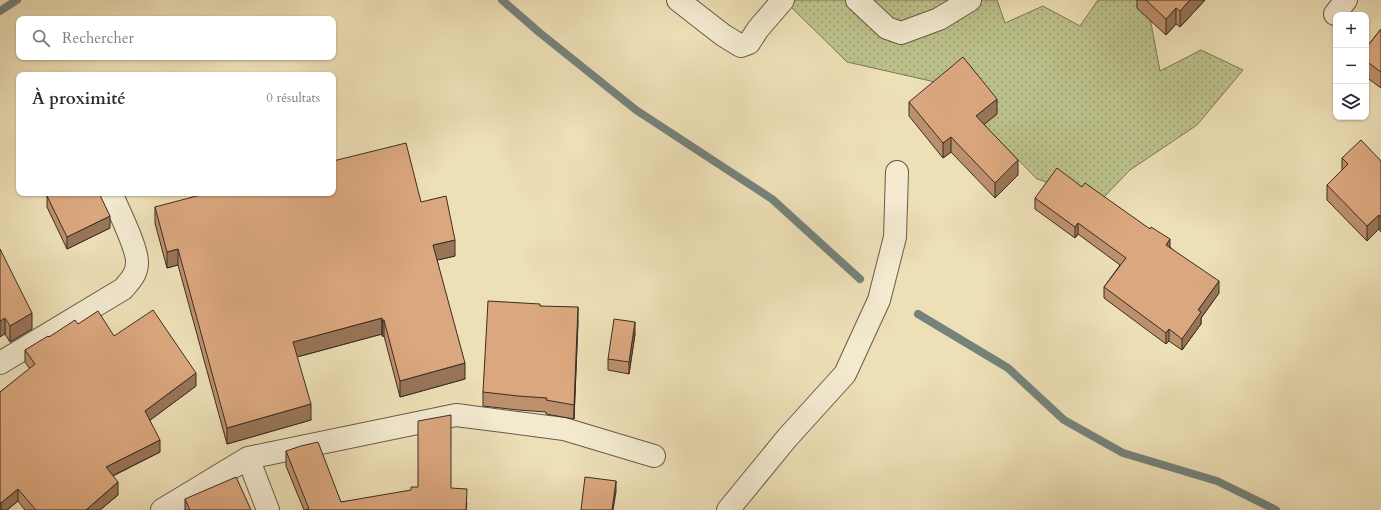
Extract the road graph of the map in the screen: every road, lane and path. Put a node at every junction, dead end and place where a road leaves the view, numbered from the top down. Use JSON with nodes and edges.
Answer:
{"nodes":[{"id":1,"x":678,"y":0,"type":"edge"},
{"id":2,"x":783,"y":0,"type":"edge"},
{"id":3,"x":857,"y":0,"type":"edge"},
{"id":4,"x":970,"y":0,"type":"edge"},
{"id":5,"x":897,"y":172,"type":"dead end"},
{"id":6,"x":112,"y":196,"type":"edge"},
{"id":7,"x":0,"y":363,"type":"edge"},
{"id":8,"x":654,"y":456,"type":"dead end"},
{"id":9,"x":248,"y":458,"type":"junction"},
{"id":10,"x":162,"y":510,"type":"edge"},
{"id":11,"x":268,"y":510,"type":"edge"},
{"id":12,"x":728,"y":510,"type":"edge"}],
"edges":[{"from":1,"to":2,"type":"street"},
{"from":3,"to":4,"type":"street"},
{"from":5,"to":12,"type":"street"},
{"from":6,"to":7,"type":"street"},
{"from":8,"to":9,"type":"street"},
{"from":9,"to":10,"type":"street"},
{"from":9,"to":11,"type":"street"}]}
